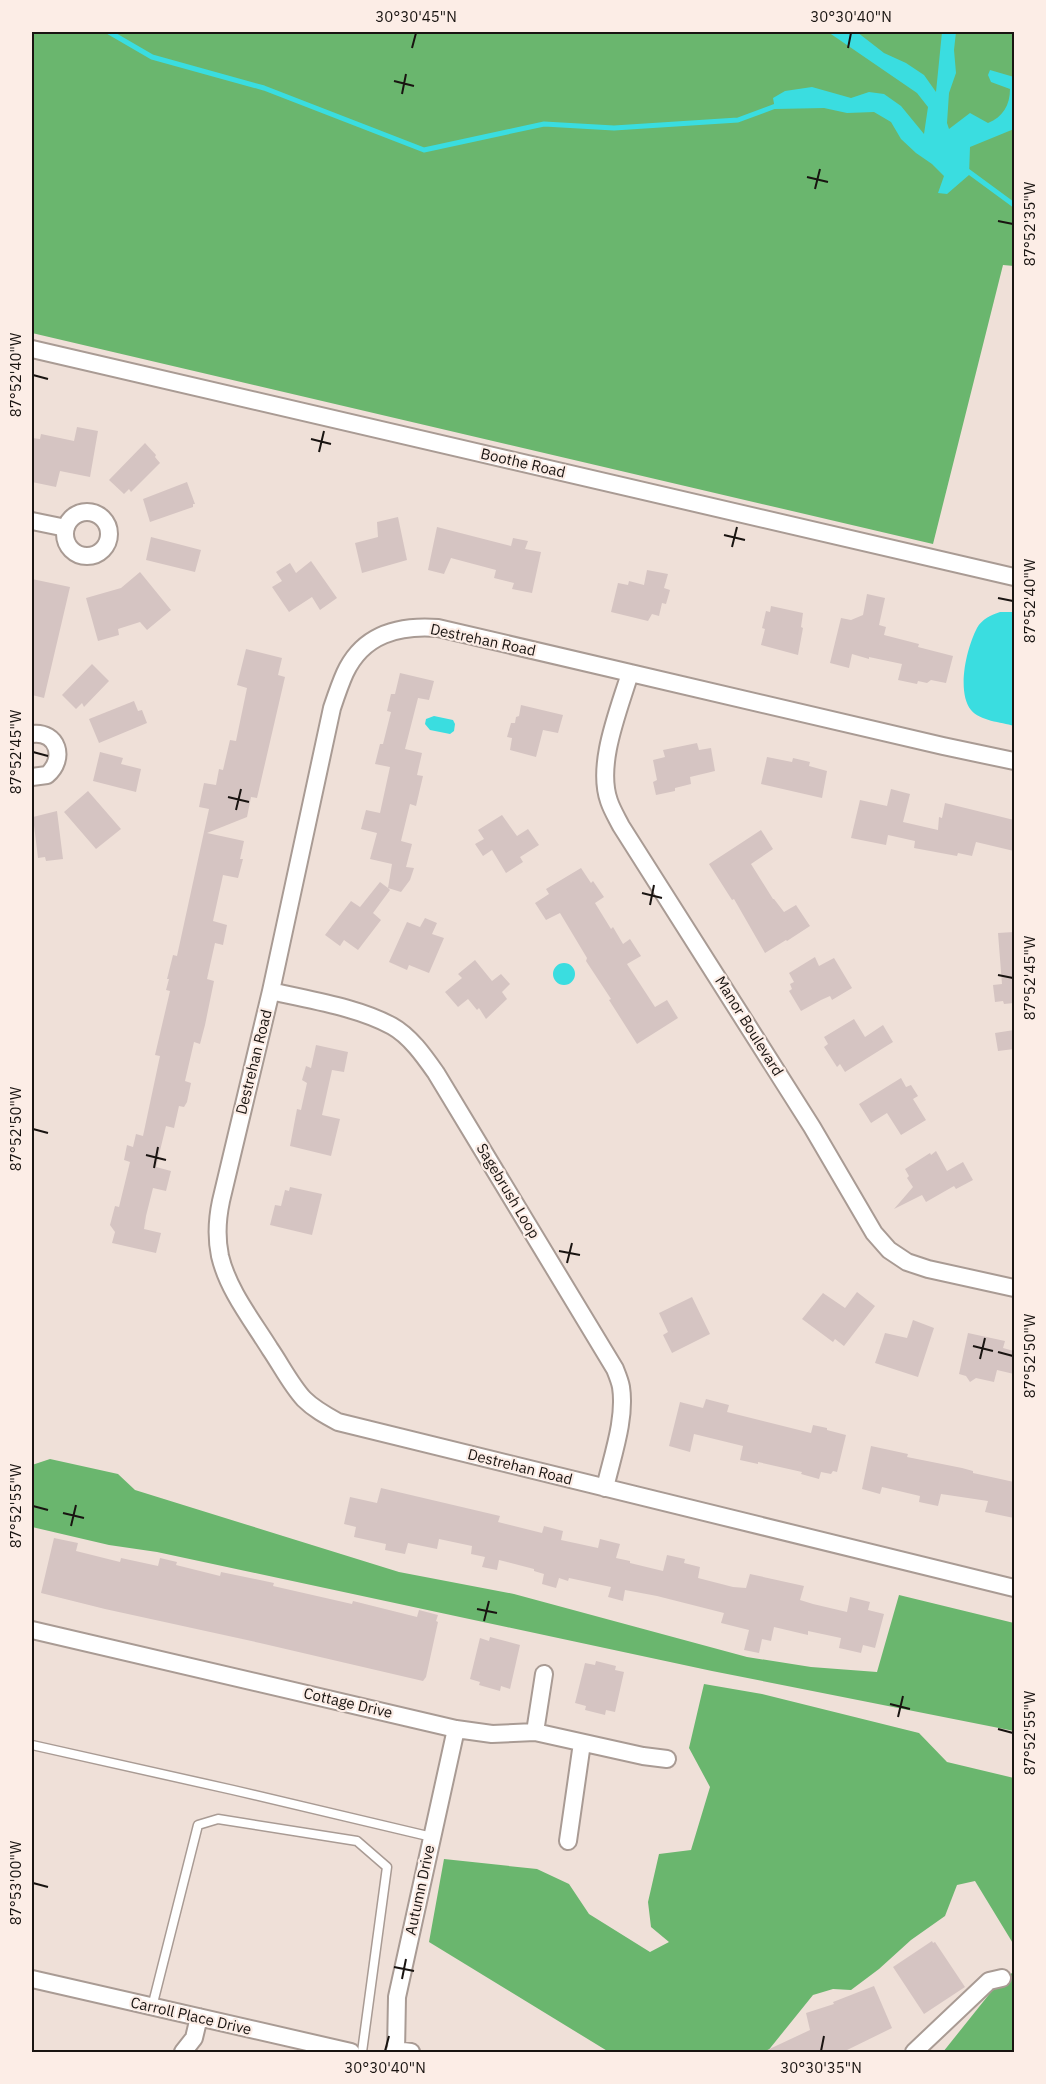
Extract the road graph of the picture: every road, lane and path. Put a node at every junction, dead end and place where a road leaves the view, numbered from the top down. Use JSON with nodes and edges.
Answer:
{"nodes":[{"id":1,"x":32,"y":350,"type":"edge"},
{"id":2,"x":32,"y":521,"type":"edge"},
{"id":3,"x":66,"y":528,"type":"dead end"},
{"id":4,"x":1014,"y":577,"type":"edge"},
{"id":5,"x":630,"y":673,"type":"junction"},
{"id":6,"x":32,"y":734,"type":"edge"},
{"id":7,"x":1014,"y":761,"type":"edge"},
{"id":8,"x":32,"y":777,"type":"edge"},
{"id":9,"x":271,"y":991,"type":"junction"},
{"id":10,"x":1014,"y":1288,"type":"edge"},
{"id":11,"x":605,"y":1488,"type":"junction"},
{"id":12,"x":1014,"y":1588,"type":"edge"},
{"id":13,"x":32,"y":1630,"type":"edge"},
{"id":14,"x":544,"y":1674,"type":"dead end"},
{"id":15,"x":456,"y":1729,"type":"junction"},
{"id":16,"x":535,"y":1732,"type":"junction"},
{"id":17,"x":582,"y":1743,"type":"junction"},
{"id":18,"x":32,"y":1745,"type":"edge"},
{"id":19,"x":667,"y":1759,"type":"dead end"},
{"id":20,"x":432,"y":1838,"type":"junction"},
{"id":21,"x":568,"y":1841,"type":"dead end"},
{"id":22,"x":1002,"y":1978,"type":"dead end"},
{"id":23,"x":32,"y":1979,"type":"edge"},
{"id":24,"x":152,"y":2007,"type":"junction"},
{"id":25,"x":199,"y":2018,"type":"junction"},
{"id":26,"x":183,"y":2052,"type":"edge"},
{"id":27,"x":351,"y":2052,"type":"edge"},
{"id":28,"x":362,"y":2052,"type":"edge"},
{"id":29,"x":401,"y":2052,"type":"edge"},
{"id":30,"x":914,"y":2052,"type":"edge"}],
"edges":[{"from":1,"to":4,"type":"street","name":"Boothe Road"},
{"from":2,"to":3,"type":"street"},
{"from":5,"to":7,"type":"street","name":"Destrehan Road"},
{"from":5,"to":9,"type":"street","name":"Destrehan Road"},
{"from":5,"to":10,"type":"street","name":"Manor Boulevard"},
{"from":6,"to":8,"type":"street"},
{"from":9,"to":11,"type":"street","name":"Sagebrush Loop"},
{"from":9,"to":11,"type":"street","name":"Destrehan Road"},
{"from":11,"to":12,"type":"street","name":"Destrehan Road"},
{"from":13,"to":15,"type":"street","name":"Cottage Drive"},
{"from":14,"to":16,"type":"street"},
{"from":15,"to":16,"type":"street","name":"Cottage Drive"},
{"from":15,"to":20,"type":"street","name":"Autumn Drive"},
{"from":16,"to":17,"type":"street","name":"Cottage Drive"},
{"from":17,"to":19,"type":"street","name":"Cottage Drive"},
{"from":17,"to":21,"type":"street"},
{"from":18,"to":20,"type":"lane"},
{"from":20,"to":29,"type":"street","name":"Autumn Drive"},
{"from":22,"to":30,"type":"street"},
{"from":23,"to":24,"type":"street","name":"Carroll Place Drive"},
{"from":24,"to":25,"type":"street","name":"Carroll Place Drive"},
{"from":24,"to":28,"type":"lane"},
{"from":25,"to":26,"type":"street"},
{"from":25,"to":27,"type":"street","name":"Carroll Place Drive"}]}
